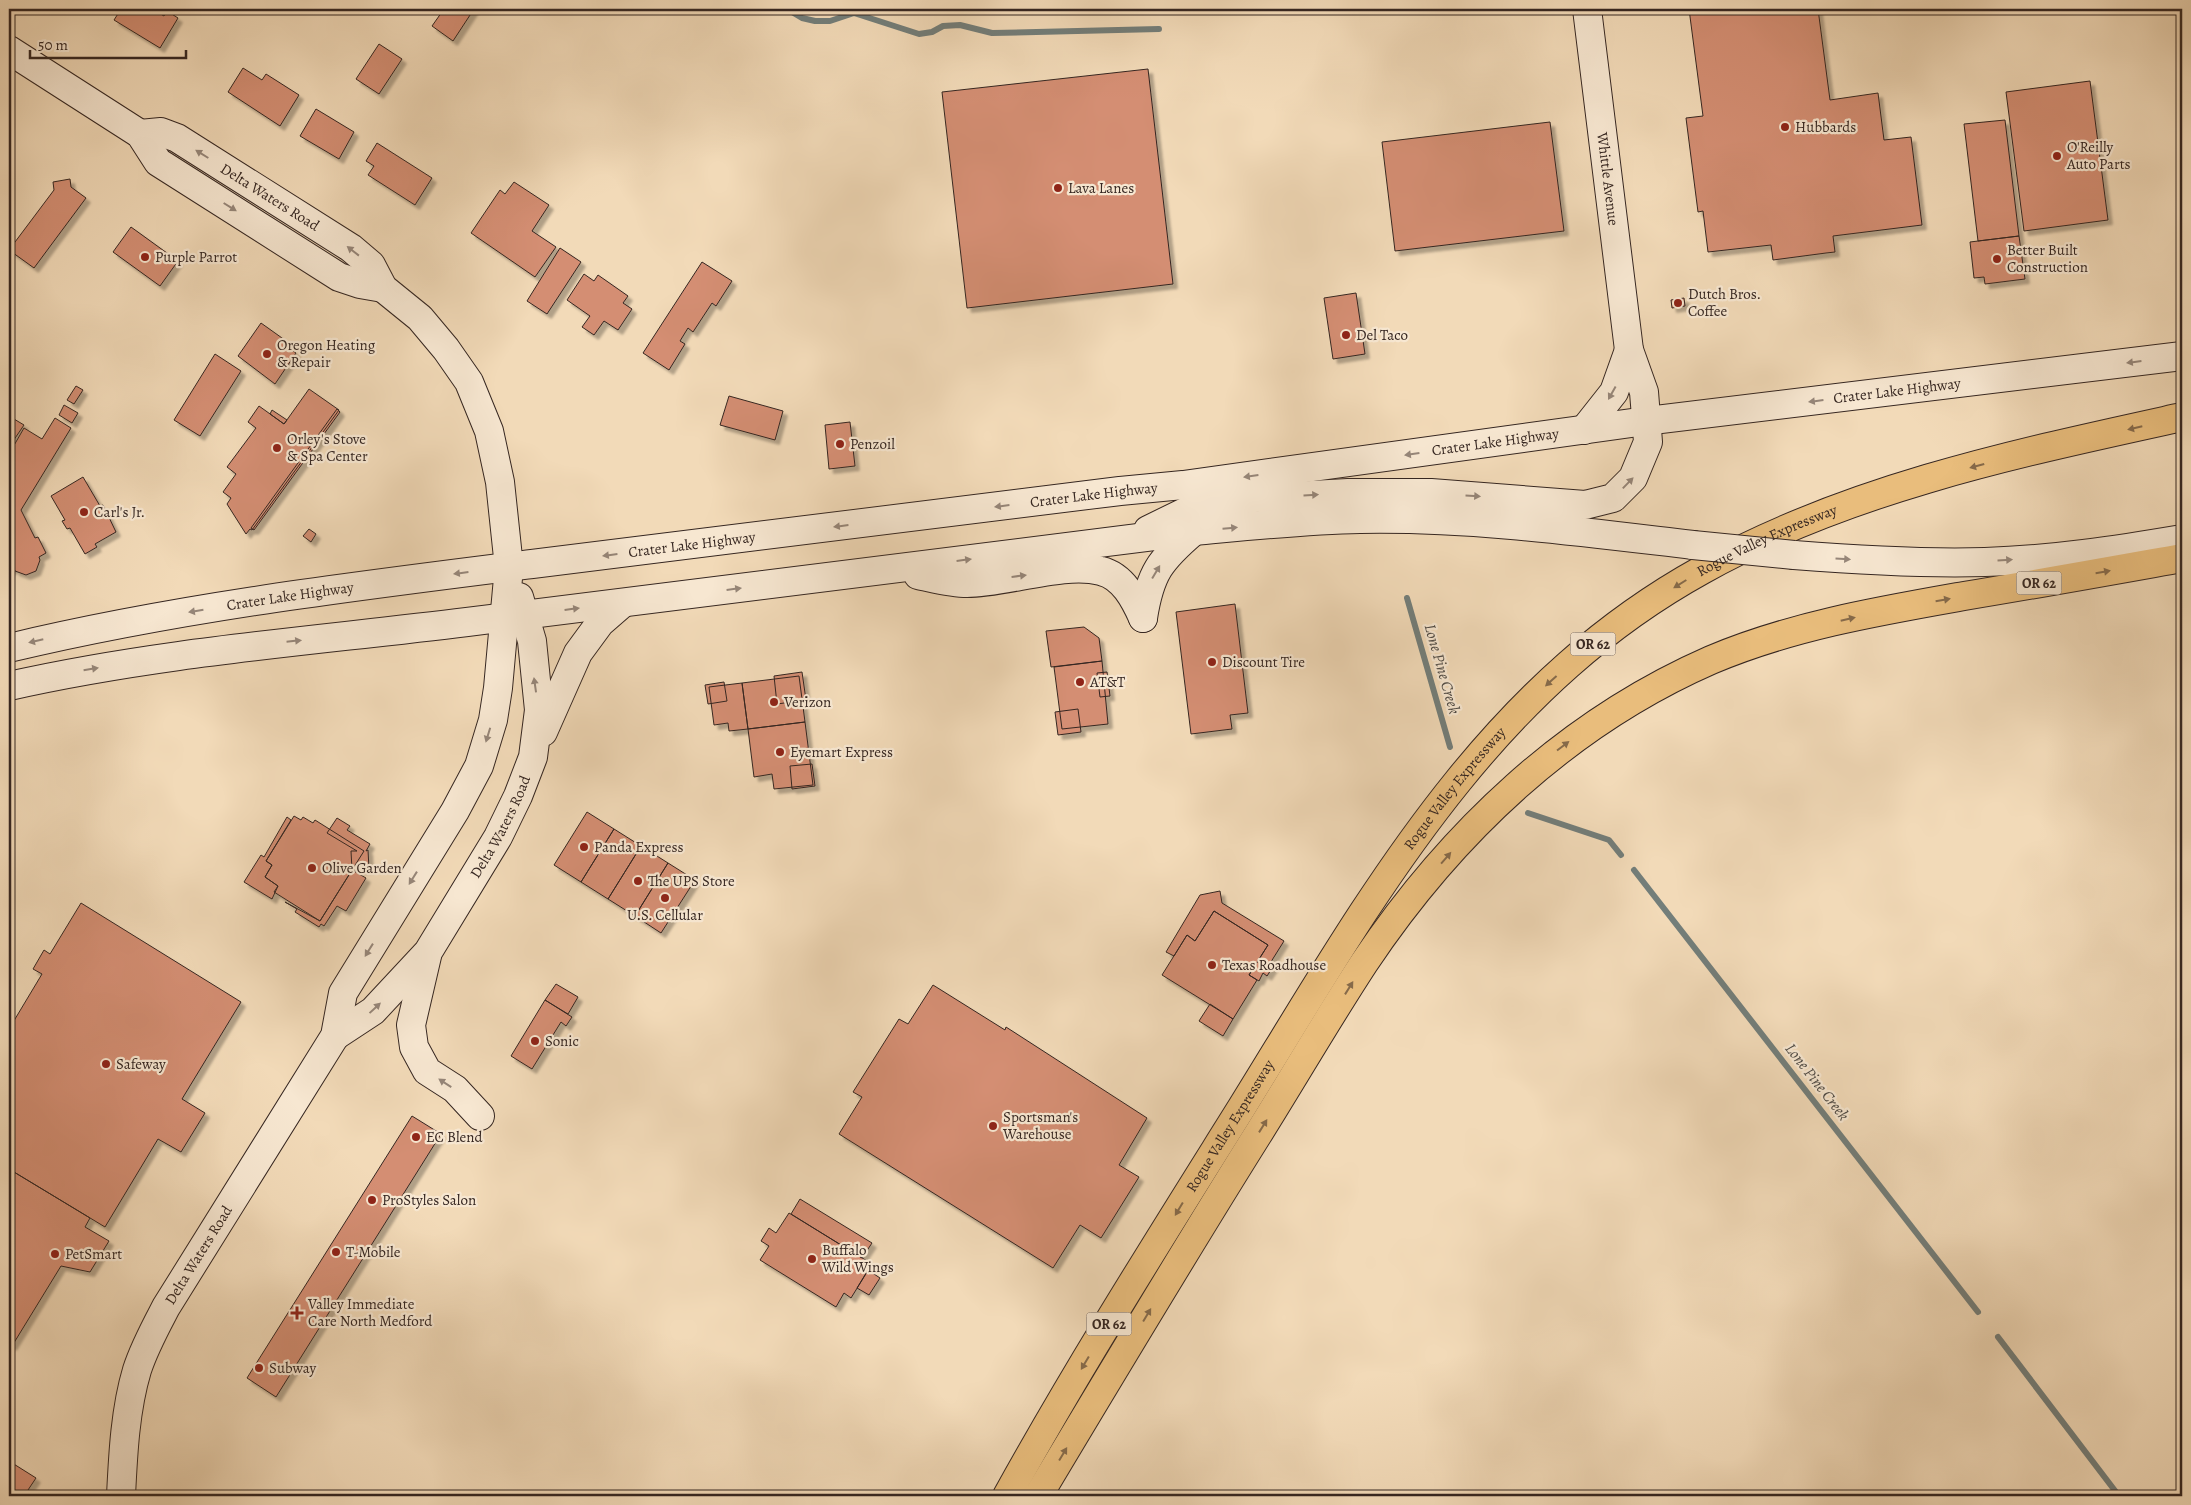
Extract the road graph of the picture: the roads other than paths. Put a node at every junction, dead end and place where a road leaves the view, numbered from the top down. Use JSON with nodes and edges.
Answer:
{"nodes":[{"id":1,"x":1587,"y":9,"type":"edge"},
{"id":2,"x":9,"y":50,"type":"edge"},
{"id":3,"x":1630,"y":350,"type":"junction"},
{"id":4,"x":2182,"y":356,"type":"edge"},
{"id":5,"x":2182,"y":418,"type":"edge"},
{"id":6,"x":1646,"y":421,"type":"junction"},
{"id":7,"x":1584,"y":430,"type":"junction"},
{"id":8,"x":1194,"y":531,"type":"junction"},
{"id":9,"x":1130,"y":539,"type":"junction"},
{"id":10,"x":2182,"y":539,"type":"edge"},
{"id":11,"x":2182,"y":558,"type":"edge"},
{"id":12,"x":509,"y":567,"type":"junction"},
{"id":13,"x":884,"y":570,"type":"junction"},
{"id":14,"x":623,"y":603,"type":"junction"},
{"id":15,"x":514,"y":616,"type":"junction"},
{"id":16,"x":9,"y":648,"type":"edge"},
{"id":17,"x":9,"y":686,"type":"edge"},
{"id":18,"x":532,"y":757,"type":"junction"},
{"id":19,"x":428,"y":952,"type":"junction"},
{"id":20,"x":335,"y":1036,"type":"junction"},
{"id":21,"x":480,"y":1116,"type":"dead end"},
{"id":22,"x":121,"y":1496,"type":"edge"},
{"id":23,"x":1007,"y":1496,"type":"edge"},
{"id":24,"x":1038,"y":1496,"type":"edge"}],
"edges":[{"from":1,"to":3,"type":"main road","name":"Whittle Avenue"},
{"from":2,"to":12,"type":"main road","name":"Delta Waters Road"},
{"from":3,"to":6,"type":"main road","name":"Whittle Avenue"},
{"from":3,"to":7,"type":"main road","one_way":true},
{"from":4,"to":6,"type":"main road","name":"Crater Lake Highway","one_way":true},
{"from":5,"to":23,"type":"highway","name":"Rogue Valley Expressway","number":"OR 62","one_way":true},
{"from":6,"to":7,"type":"main road","name":"Crater Lake Highway"},
{"from":9,"to":6,"type":"main road","name":"Whittle Avenue","one_way":true},
{"from":7,"to":12,"type":"main road","name":"Crater Lake Highway","one_way":true},
{"from":8,"to":9,"type":"main road"},
{"from":8,"to":10,"type":"main road","one_way":true,"bridge":true},
{"from":13,"to":8,"type":"main road","one_way":true},
{"from":13,"to":9,"type":"main road","one_way":true},
{"from":24,"to":11,"type":"highway","name":"Rogue Valley Expressway","number":"OR 62","one_way":true},
{"from":12,"to":15,"type":"main road","name":"Delta Waters Road"},
{"from":12,"to":16,"type":"main road","name":"Crater Lake Highway","one_way":true},
{"from":14,"to":13,"type":"main road","one_way":true},
{"from":15,"to":14,"type":"main road","one_way":true},
{"from":14,"to":18,"type":"main road"},
{"from":17,"to":15,"type":"main road","one_way":true},
{"from":18,"to":15,"type":"main road","name":"Delta Waters Road","one_way":true},
{"from":15,"to":20,"type":"main road","name":"Delta Waters Road","one_way":true},
{"from":18,"to":19,"type":"main road","name":"Delta Waters Road"},
{"from":20,"to":19,"type":"main road","name":"Delta Waters Road","one_way":true},
{"from":21,"to":19,"type":"main road","one_way":true},
{"from":20,"to":22,"type":"main road","name":"Delta Waters Road"}]}
